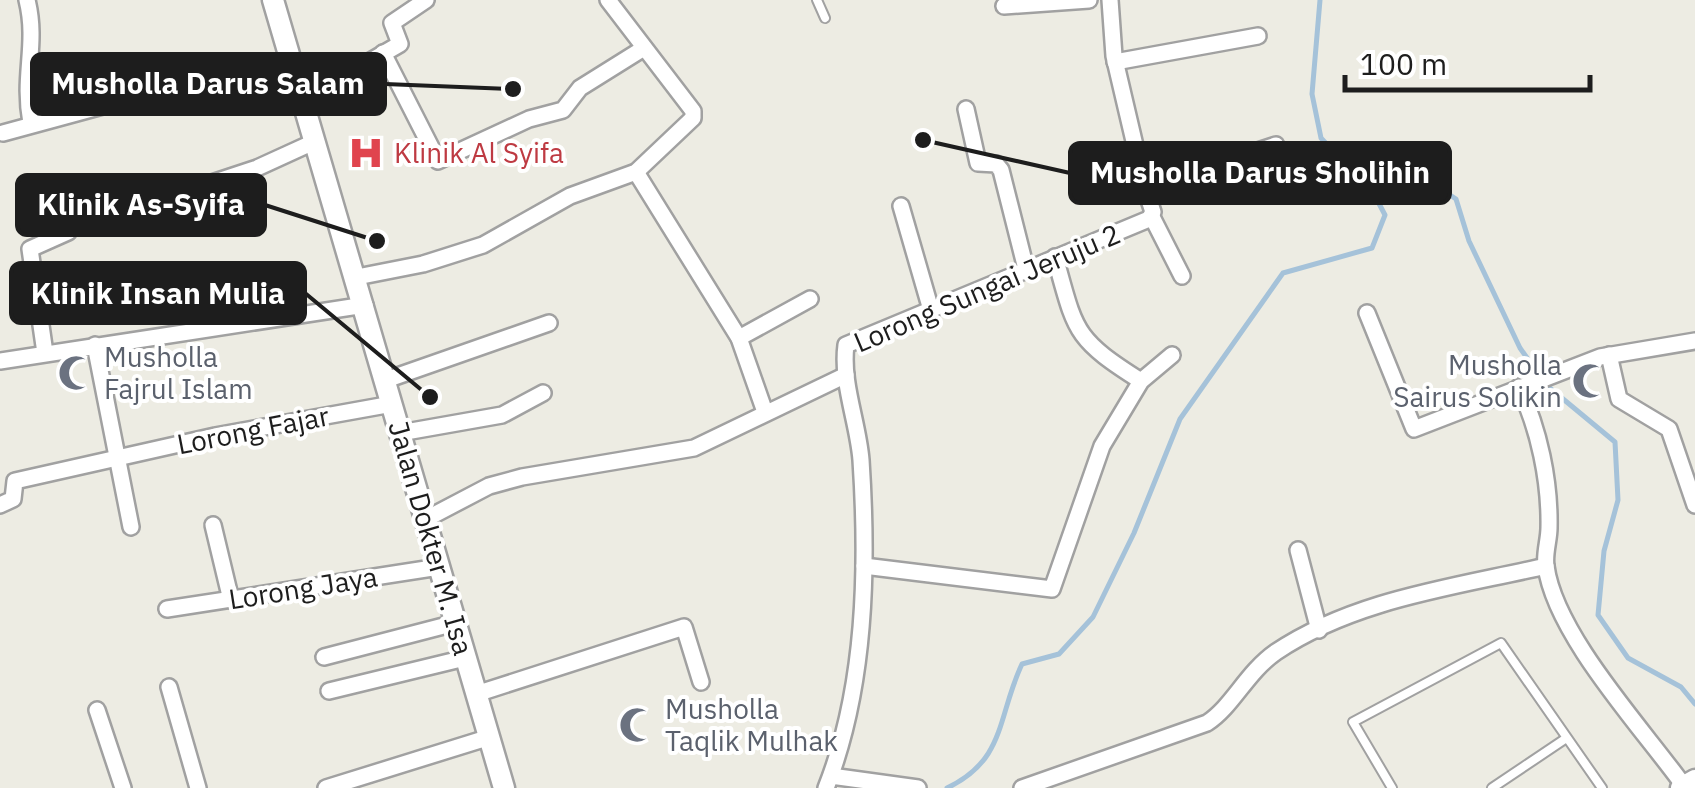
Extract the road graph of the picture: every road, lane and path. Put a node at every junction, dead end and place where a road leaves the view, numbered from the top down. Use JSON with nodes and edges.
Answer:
{"nodes":[{"id":1,"x":28,"y":0,"type":"edge"},
{"id":2,"x":273,"y":0,"type":"edge"},
{"id":3,"x":426,"y":0,"type":"edge"},
{"id":4,"x":608,"y":0,"type":"edge"},
{"id":5,"x":817,"y":0,"type":"edge"},
{"id":6,"x":1089,"y":0,"type":"edge"},
{"id":7,"x":1110,"y":0,"type":"edge"},
{"id":8,"x":1004,"y":6,"type":"dead end"},
{"id":9,"x":825,"y":18,"type":"dead end"},
{"id":10,"x":1258,"y":36,"type":"dead end"},
{"id":11,"x":644,"y":48,"type":"junction"},
{"id":12,"x":383,"y":53,"type":"junction"},
{"id":13,"x":1115,"y":62,"type":"junction"},
{"id":14,"x":292,"y":65,"type":"junction"},
{"id":15,"x":303,"y":100,"type":"junction"},
{"id":16,"x":966,"y":110,"type":"dead end"},
{"id":17,"x":32,"y":122,"type":"junction"},
{"id":18,"x":2,"y":133,"type":"dead end"},
{"id":19,"x":316,"y":141,"type":"junction"},
{"id":20,"x":1276,"y":145,"type":"dead end"},
{"id":21,"x":641,"y":167,"type":"junction"},
{"id":22,"x":1145,"y":188,"type":"junction"},
{"id":23,"x":900,"y":206,"type":"dead end"},
{"id":24,"x":1152,"y":217,"type":"junction"},
{"id":25,"x":1055,"y":257,"type":"junction"},
{"id":26,"x":1026,"y":270,"type":"junction"},
{"id":27,"x":1182,"y":276,"type":"dead end"},
{"id":28,"x":357,"y":277,"type":"junction"},
{"id":29,"x":810,"y":299,"type":"dead end"},
{"id":30,"x":365,"y":306,"type":"junction"},
{"id":31,"x":932,"y":310,"type":"junction"},
{"id":32,"x":1367,"y":313,"type":"dead end"},
{"id":33,"x":550,"y":323,"type":"dead end"},
{"id":34,"x":740,"y":338,"type":"junction"},
{"id":35,"x":1695,"y":342,"type":"edge"},
{"id":36,"x":96,"y":345,"type":"junction"},
{"id":37,"x":46,"y":353,"type":"junction"},
{"id":38,"x":1172,"y":356,"type":"dead end"},
{"id":39,"x":1609,"y":356,"type":"junction"},
{"id":40,"x":0,"y":361,"type":"edge"},
{"id":41,"x":846,"y":374,"type":"junction"},
{"id":42,"x":386,"y":380,"type":"junction"},
{"id":43,"x":1140,"y":380,"type":"junction"},
{"id":44,"x":1519,"y":386,"type":"junction"},
{"id":45,"x":543,"y":393,"type":"dead end"},
{"id":46,"x":392,"y":404,"type":"junction"},
{"id":47,"x":766,"y":412,"type":"junction"},
{"id":48,"x":400,"y":432,"type":"junction"},
{"id":49,"x":114,"y":460,"type":"junction"},
{"id":50,"x":0,"y":505,"type":"edge"},
{"id":51,"x":1695,"y":505,"type":"edge"},
{"id":52,"x":426,"y":520,"type":"junction"},
{"id":53,"x":213,"y":525,"type":"dead end"},
{"id":54,"x":131,"y":527,"type":"dead end"},
{"id":55,"x":1298,"y":550,"type":"dead end"},
{"id":56,"x":864,"y":566,"type":"junction"},
{"id":57,"x":1546,"y":566,"type":"junction"},
{"id":58,"x":439,"y":567,"type":"junction"},
{"id":59,"x":231,"y":600,"type":"junction"},
{"id":60,"x":167,"y":610,"type":"dead end"},
{"id":61,"x":456,"y":623,"type":"junction"},
{"id":62,"x":1319,"y":630,"type":"junction"},
{"id":63,"x":324,"y":657,"type":"dead end"},
{"id":64,"x":466,"y":658,"type":"junction"},
{"id":65,"x":701,"y":682,"type":"dead end"},
{"id":66,"x":169,"y":687,"type":"dead end"},
{"id":67,"x":329,"y":691,"type":"dead end"},
{"id":68,"x":476,"y":694,"type":"junction"},
{"id":69,"x":97,"y":710,"type":"dead end"},
{"id":70,"x":490,"y":737,"type":"junction"},
{"id":71,"x":1564,"y":739,"type":"junction"},
{"id":72,"x":829,"y":782,"type":"edge"},
{"id":73,"x":1687,"y":785,"type":"edge"},
{"id":74,"x":123,"y":788,"type":"edge"},
{"id":75,"x":198,"y":788,"type":"edge"},
{"id":76,"x":326,"y":788,"type":"edge"},
{"id":77,"x":504,"y":788,"type":"edge"},
{"id":78,"x":918,"y":788,"type":"edge"},
{"id":79,"x":1022,"y":788,"type":"edge"},
{"id":80,"x":1392,"y":788,"type":"edge"},
{"id":81,"x":1492,"y":788,"type":"edge"},
{"id":82,"x":1602,"y":788,"type":"edge"}],
"edges":[{"from":1,"to":17,"type":"street"},
{"from":2,"to":14,"type":"street","name":"Jalan Dokter M. Isa"},
{"from":3,"to":12,"type":"street"},
{"from":4,"to":11,"type":"street"},
{"from":5,"to":9,"type":"lane"},
{"from":6,"to":8,"type":"street"},
{"from":7,"to":13,"type":"street","name":"Lorong Sungai Jeruju 2"},
{"from":10,"to":13,"type":"street"},
{"from":11,"to":12,"type":"street"},
{"from":11,"to":21,"type":"street"},
{"from":12,"to":15,"type":"street"},
{"from":13,"to":22,"type":"street","name":"Lorong Sungai Jeruju 2"},
{"from":14,"to":15,"type":"street","name":"Jalan Dokter M. Isa"},
{"from":14,"to":17,"type":"street"},
{"from":15,"to":19,"type":"street","name":"Jalan Dokter M. Isa"},
{"from":16,"to":26,"type":"street"},
{"from":17,"to":18,"type":"street"},
{"from":19,"to":28,"type":"street","name":"Jalan Dokter M. Isa"},
{"from":19,"to":37,"type":"street"},
{"from":20,"to":22,"type":"street"},
{"from":21,"to":28,"type":"street"},
{"from":21,"to":34,"type":"street"},
{"from":22,"to":24,"type":"street","name":"Lorong Sungai Jeruju 2"},
{"from":23,"to":31,"type":"street"},
{"from":24,"to":25,"type":"street","name":"Lorong Sungai Jeruju 2"},
{"from":24,"to":27,"type":"street"},
{"from":25,"to":26,"type":"street","name":"Lorong Sungai Jeruju 2"},
{"from":25,"to":43,"type":"street"},
{"from":26,"to":31,"type":"street","name":"Lorong Sungai Jeruju 2"},
{"from":28,"to":30,"type":"street","name":"Jalan Dokter M. Isa"},
{"from":29,"to":34,"type":"street"},
{"from":30,"to":36,"type":"street"},
{"from":30,"to":42,"type":"street","name":"Jalan Dokter M. Isa"},
{"from":31,"to":41,"type":"street","name":"Lorong Sungai Jeruju 2"},
{"from":32,"to":44,"type":"street"},
{"from":33,"to":42,"type":"street"},
{"from":34,"to":47,"type":"street"},
{"from":35,"to":39,"type":"street"},
{"from":36,"to":37,"type":"street"},
{"from":36,"to":49,"type":"street"},
{"from":37,"to":40,"type":"street"},
{"from":38,"to":43,"type":"street"},
{"from":39,"to":44,"type":"street"},
{"from":39,"to":51,"type":"street"},
{"from":41,"to":47,"type":"street","name":"Lorong Sungai Jeruju 2"},
{"from":41,"to":56,"type":"street"},
{"from":42,"to":46,"type":"street","name":"Jalan Dokter M. Isa"},
{"from":43,"to":56,"type":"street"},
{"from":44,"to":57,"type":"street"},
{"from":45,"to":48,"type":"street"},
{"from":46,"to":48,"type":"street","name":"Jalan Dokter M. Isa"},
{"from":46,"to":49,"type":"street","name":"Lorong Fajar"},
{"from":47,"to":52,"type":"street","name":"Lorong Sungai Jeruju 2"},
{"from":48,"to":52,"type":"street","name":"Jalan Dokter M. Isa"},
{"from":49,"to":50,"type":"street","name":"Lorong Fajar"},
{"from":49,"to":54,"type":"street"},
{"from":52,"to":58,"type":"street","name":"Jalan Dokter M. Isa"},
{"from":53,"to":59,"type":"street"},
{"from":55,"to":62,"type":"street"},
{"from":56,"to":72,"type":"street"},
{"from":57,"to":62,"type":"street"},
{"from":57,"to":73,"type":"street"},
{"from":58,"to":59,"type":"street","name":"Lorong Jaya"},
{"from":58,"to":61,"type":"street","name":"Jalan Dokter M. Isa"},
{"from":59,"to":60,"type":"street","name":"Lorong Jaya"},
{"from":61,"to":63,"type":"street"},
{"from":61,"to":64,"type":"street","name":"Jalan Dokter M. Isa"},
{"from":62,"to":79,"type":"street"},
{"from":64,"to":67,"type":"street"},
{"from":64,"to":68,"type":"street","name":"Jalan Dokter M. Isa"},
{"from":65,"to":68,"type":"street"},
{"from":66,"to":75,"type":"street"},
{"from":68,"to":70,"type":"street","name":"Jalan Dokter M. Isa"},
{"from":69,"to":74,"type":"street"},
{"from":70,"to":76,"type":"street"},
{"from":70,"to":77,"type":"street","name":"Jalan Dokter M. Isa"},
{"from":71,"to":80,"type":"lane"},
{"from":71,"to":81,"type":"lane"},
{"from":71,"to":82,"type":"lane"},
{"from":72,"to":78,"type":"street"}]}
